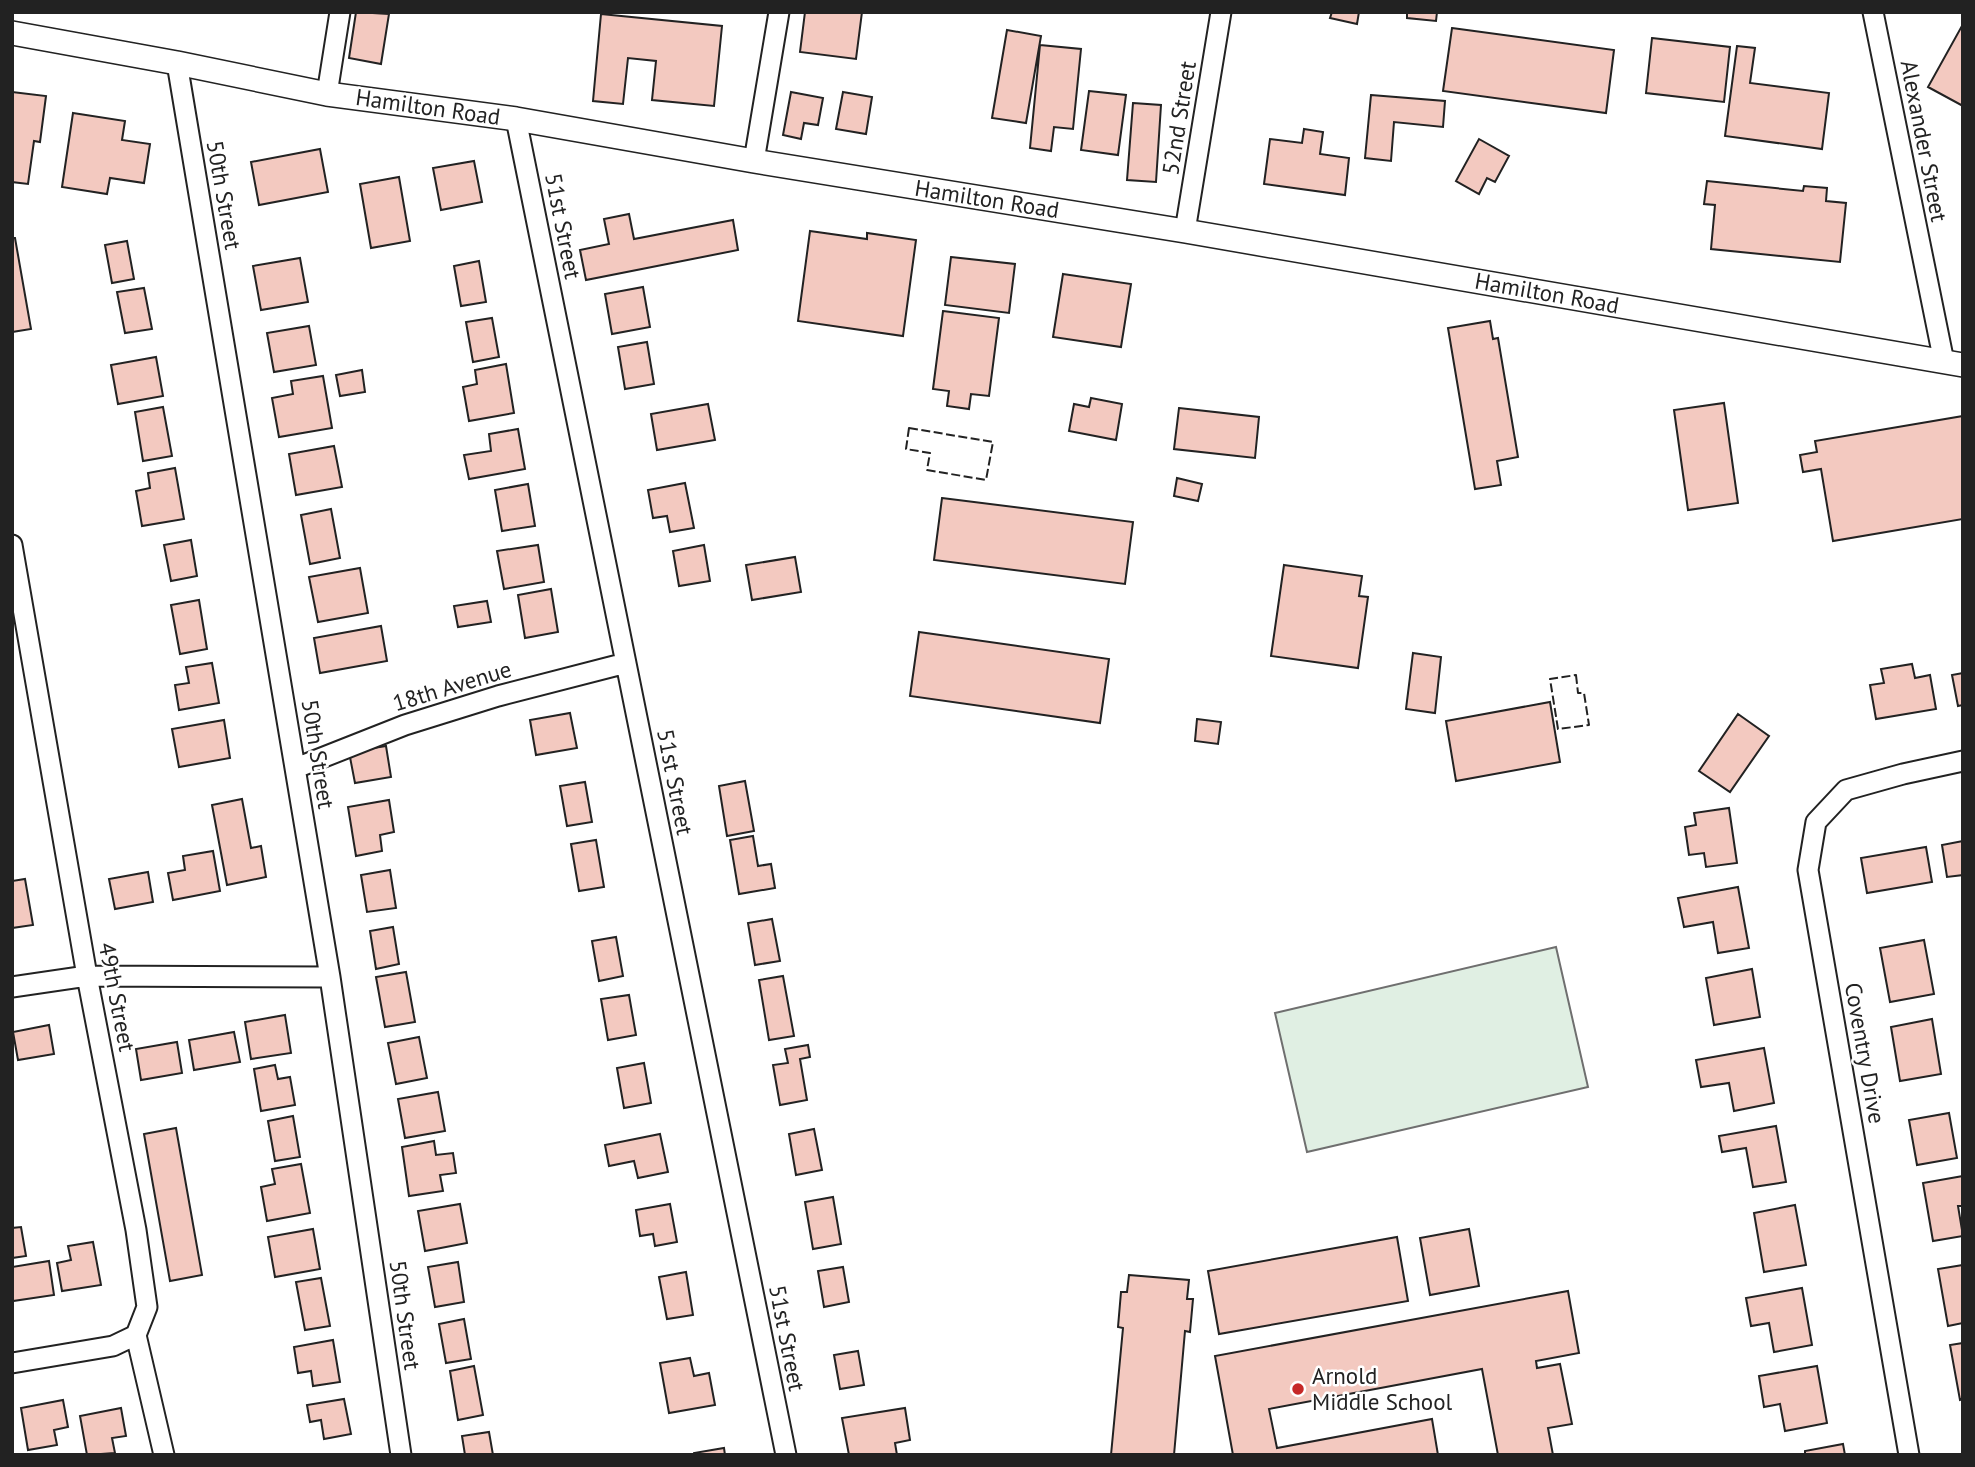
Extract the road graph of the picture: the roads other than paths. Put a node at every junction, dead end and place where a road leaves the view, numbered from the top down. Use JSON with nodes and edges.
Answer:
{"nodes":[{"id":1,"x":340,"y":12,"type":"edge"},
{"id":2,"x":779,"y":12,"type":"edge"},
{"id":3,"x":1221,"y":12,"type":"edge"},
{"id":4,"x":1873,"y":12,"type":"edge"},
{"id":5,"x":12,"y":33,"type":"edge"},
{"id":6,"x":177,"y":63,"type":"junction"},
{"id":7,"x":327,"y":94,"type":"junction"},
{"id":8,"x":516,"y":119,"type":"junction"},
{"id":9,"x":754,"y":161,"type":"junction"},
{"id":10,"x":1185,"y":231,"type":"junction"},
{"id":11,"x":1953,"y":363,"type":"edge"},
{"id":12,"x":12,"y":545,"type":"edge"},
{"id":13,"x":18,"y":614,"type":"edge"},
{"id":14,"x":626,"y":663,"type":"junction"},
{"id":15,"x":1963,"y":761,"type":"edge"},
{"id":16,"x":296,"y":768,"type":"junction"},
{"id":17,"x":87,"y":976,"type":"junction"},
{"id":18,"x":330,"y":977,"type":"junction"},
{"id":19,"x":12,"y":987,"type":"edge"},
{"id":20,"x":136,"y":1335,"type":"junction"},
{"id":21,"x":12,"y":1363,"type":"edge"},
{"id":22,"x":164,"y":1455,"type":"edge"},
{"id":23,"x":401,"y":1455,"type":"edge"},
{"id":24,"x":786,"y":1455,"type":"edge"},
{"id":25,"x":1909,"y":1455,"type":"edge"}],
"edges":[{"from":1,"to":7,"type":"street"},
{"from":2,"to":9,"type":"street"},
{"from":3,"to":10,"type":"street","name":"52nd Street"},
{"from":4,"to":11,"type":"street","name":"Alexander Street"},
{"from":5,"to":6,"type":"street","name":"Hamilton Road"},
{"from":6,"to":7,"type":"street","name":"Hamilton Road"},
{"from":6,"to":16,"type":"street","name":"50th Street"},
{"from":7,"to":8,"type":"street","name":"Hamilton Road"},
{"from":8,"to":9,"type":"street","name":"Hamilton Road"},
{"from":8,"to":14,"type":"street","name":"51st Street"},
{"from":9,"to":10,"type":"street","name":"Hamilton Road"},
{"from":10,"to":11,"type":"street","name":"Hamilton Road"},
{"from":12,"to":13,"type":"street","name":"49th Street"},
{"from":13,"to":17,"type":"street","name":"49th Street"},
{"from":14,"to":16,"type":"street","name":"18th Avenue"},
{"from":14,"to":24,"type":"street","name":"51st Street"},
{"from":15,"to":25,"type":"street","name":"Coventry Drive"},
{"from":16,"to":18,"type":"street","name":"50th Street"},
{"from":17,"to":18,"type":"street"},
{"from":17,"to":19,"type":"street"},
{"from":17,"to":20,"type":"street","name":"49th Street"},
{"from":18,"to":23,"type":"street","name":"50th Street"},
{"from":20,"to":21,"type":"street"},
{"from":20,"to":22,"type":"street","name":"49th Street"}]}
